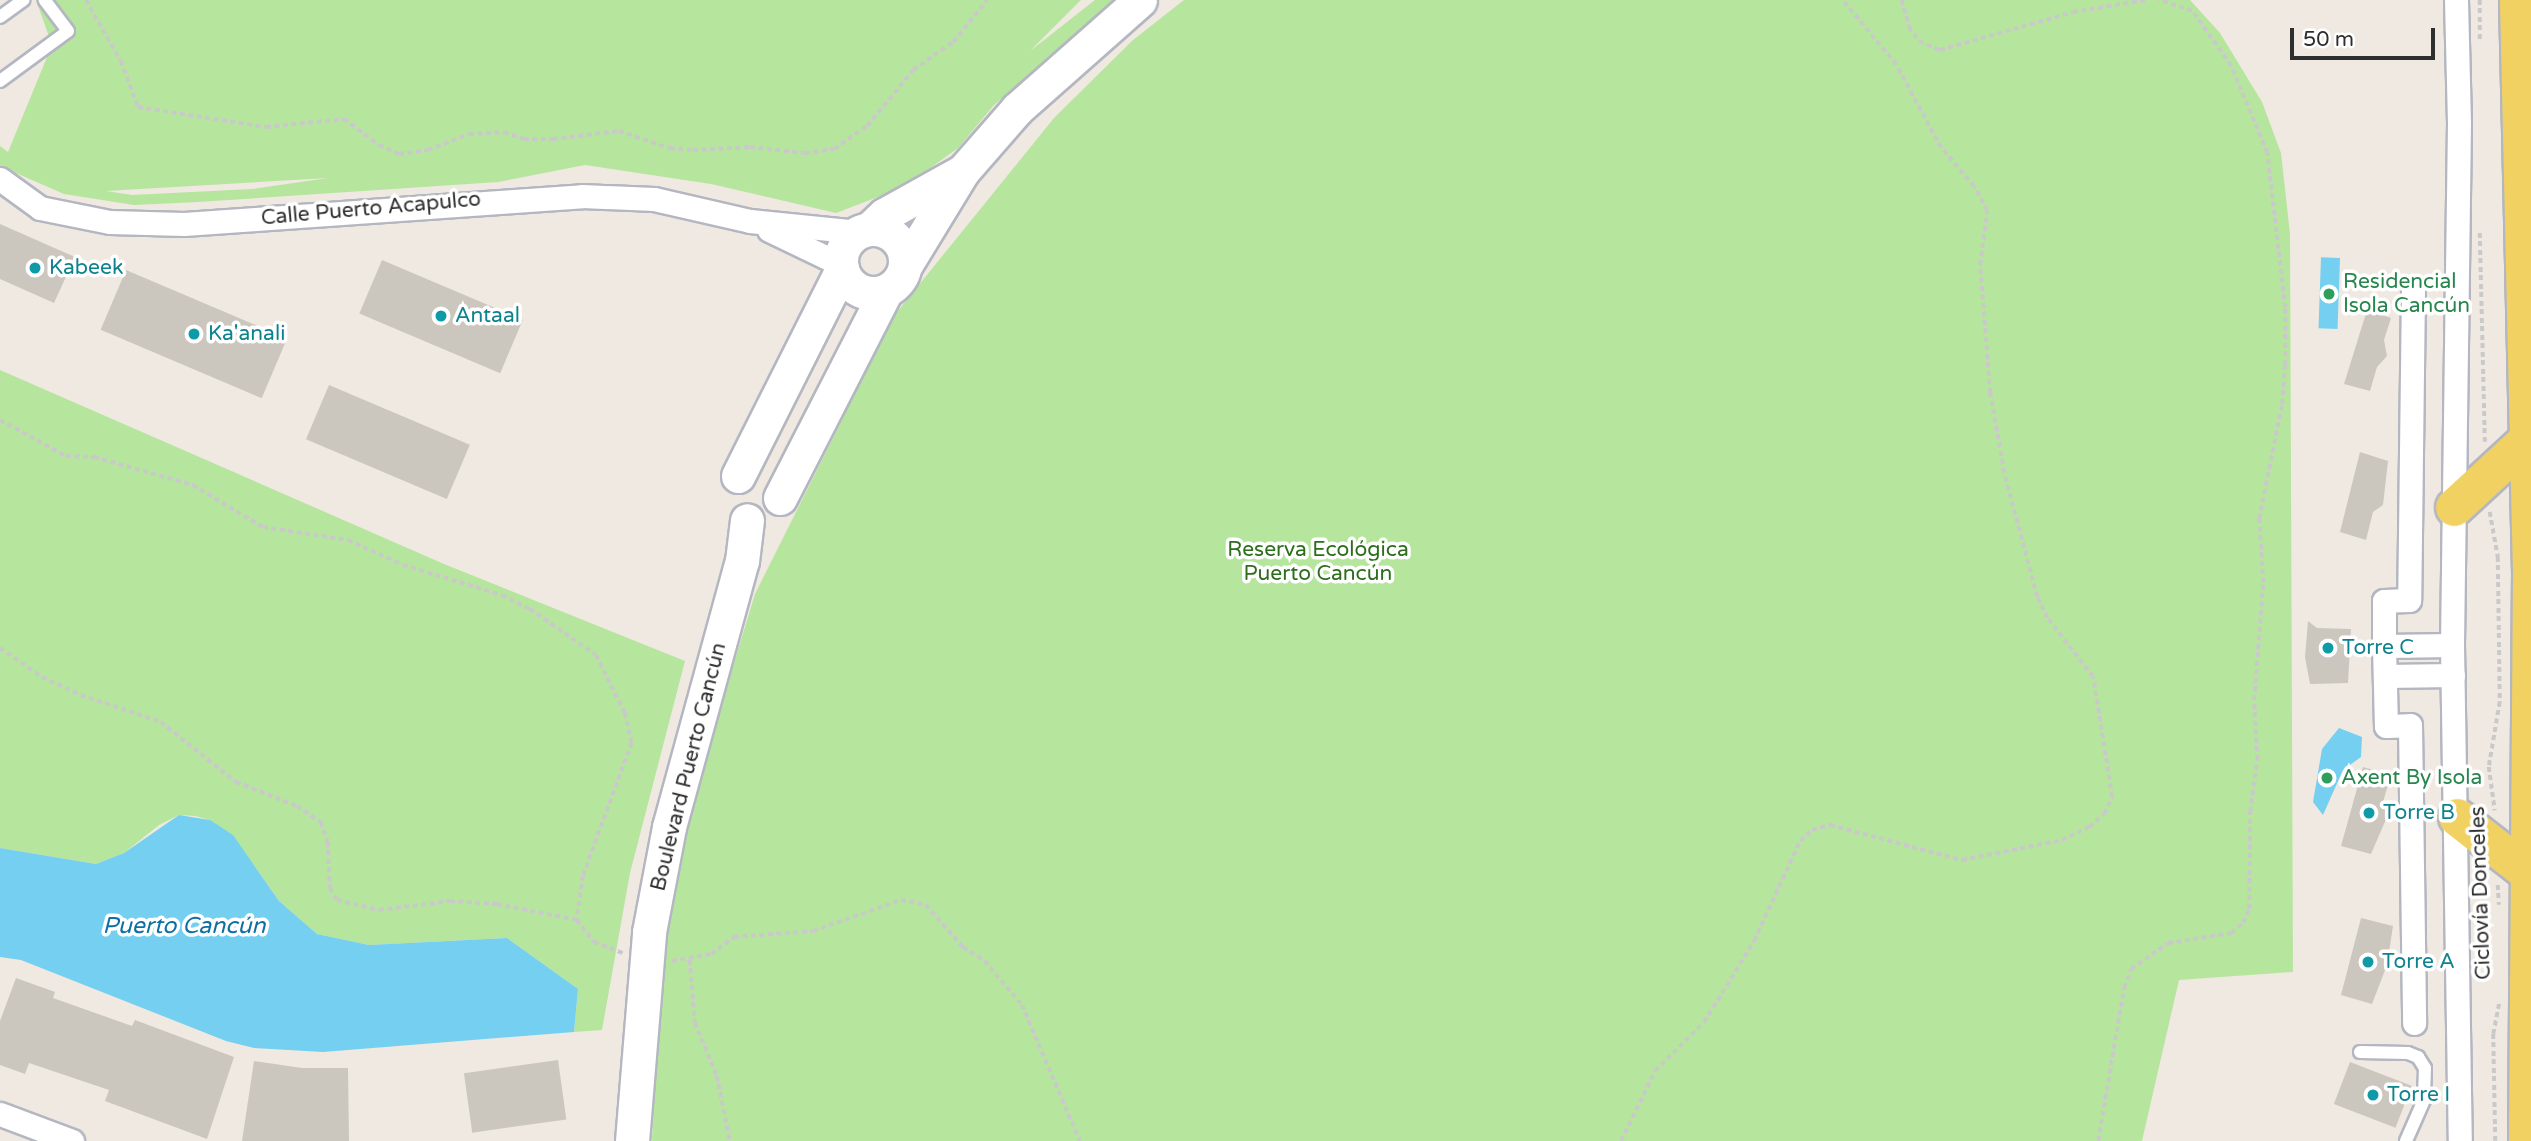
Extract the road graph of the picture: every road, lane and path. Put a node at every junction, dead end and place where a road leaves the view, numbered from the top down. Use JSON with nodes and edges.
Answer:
{"nodes":[{"id":1,"x":23,"y":0,"type":"edge"},
{"id":2,"x":45,"y":0,"type":"edge"},
{"id":3,"x":86,"y":0,"type":"edge"},
{"id":4,"x":986,"y":0,"type":"edge"},
{"id":5,"x":1140,"y":0,"type":"edge"},
{"id":6,"x":1842,"y":0,"type":"edge"},
{"id":7,"x":1902,"y":0,"type":"edge"},
{"id":8,"x":2146,"y":0,"type":"edge"},
{"id":9,"x":2160,"y":0,"type":"edge"},
{"id":10,"x":2455,"y":0,"type":"edge"},
{"id":11,"x":2480,"y":0,"type":"edge"},
{"id":12,"x":2518,"y":0,"type":"edge"},
{"id":13,"x":0,"y":17,"type":"edge"},
{"id":14,"x":2480,"y":55,"type":"dead end"},
{"id":15,"x":0,"y":81,"type":"edge"},
{"id":16,"x":963,"y":171,"type":"junction"},
{"id":17,"x":0,"y":179,"type":"edge"},
{"id":18,"x":2526,"y":197,"type":"edge"},
{"id":19,"x":2480,"y":219,"type":"dead end"},
{"id":20,"x":750,"y":221,"type":"junction"},
{"id":21,"x":864,"y":230,"type":"junction"},
{"id":22,"x":2528,"y":265,"type":"edge"},
{"id":23,"x":841,"y":266,"type":"junction"},
{"id":24,"x":896,"y":279,"type":"junction"},
{"id":25,"x":2413,"y":289,"type":"dead end"},
{"id":26,"x":805,"y":343,"type":"junction"},
{"id":27,"x":2529,"y":357,"type":"edge"},
{"id":28,"x":845,"y":363,"type":"junction"},
{"id":29,"x":0,"y":420,"type":"edge"},
{"id":30,"x":2529,"y":438,"type":"edge"},
{"id":31,"x":738,"y":476,"type":"junction"},
{"id":32,"x":2486,"y":477,"type":"junction"},
{"id":33,"x":780,"y":498,"type":"junction"},
{"id":34,"x":2454,"y":506,"type":"junction"},
{"id":35,"x":747,"y":520,"type":"junction"},
{"id":36,"x":2452,"y":645,"type":"junction"},
{"id":37,"x":2384,"y":646,"type":"junction"},
{"id":38,"x":0,"y":648,"type":"edge"},
{"id":39,"x":2385,"y":676,"type":"junction"},
{"id":40,"x":2453,"y":676,"type":"junction"},
{"id":41,"x":2457,"y":817,"type":"junction"},
{"id":42,"x":2498,"y":846,"type":"junction"},
{"id":43,"x":2530,"y":874,"type":"edge"},
{"id":44,"x":2499,"y":913,"type":"dead end"},
{"id":45,"x":577,"y":920,"type":"junction"},
{"id":46,"x":646,"y":959,"type":"junction"},
{"id":47,"x":690,"y":960,"type":"junction"},
{"id":48,"x":2500,"y":994,"type":"dead end"},
{"id":49,"x":2414,"y":1023,"type":"dead end"},
{"id":50,"x":2360,"y":1052,"type":"dead end"},
{"id":51,"x":0,"y":1114,"type":"edge"},
{"id":52,"x":0,"y":1125,"type":"edge"},
{"id":53,"x":36,"y":1127,"type":"junction"},
{"id":54,"x":72,"y":1141,"type":"edge"},
{"id":55,"x":632,"y":1141,"type":"edge"},
{"id":56,"x":730,"y":1141,"type":"edge"},
{"id":57,"x":1080,"y":1141,"type":"edge"},
{"id":58,"x":1621,"y":1141,"type":"edge"},
{"id":59,"x":2098,"y":1141,"type":"edge"},
{"id":60,"x":2406,"y":1141,"type":"edge"},
{"id":61,"x":2460,"y":1141,"type":"edge"},
{"id":62,"x":2495,"y":1141,"type":"edge"},
{"id":63,"x":2527,"y":1141,"type":"edge"}],
"edges":[{"from":1,"to":13,"type":"lane"},
{"from":2,"to":15,"type":"lane"},
{"from":3,"to":4,"type":"path"},
{"from":5,"to":16,"type":"street"},
{"from":6,"to":58,"type":"path"},
{"from":7,"to":8,"type":"path"},
{"from":9,"to":59,"type":"path"},
{"from":10,"to":34,"type":"street"},
{"from":11,"to":14,"type":"path"},
{"from":12,"to":18,"type":"main road"},
{"from":16,"to":21,"type":"street"},
{"from":16,"to":24,"type":"street"},
{"from":17,"to":20,"type":"street","name":"Calle Puerto Acapulco"},
{"from":18,"to":22,"type":"main road"},
{"from":19,"to":32,"type":"path","name":"Ciclovía Donceles"},
{"from":20,"to":21,"type":"street","name":"Calle Puerto Acapulco"},
{"from":20,"to":23,"type":"street","name":"Calle Puerto Acapulco"},
{"from":21,"to":23,"type":"street"},
{"from":21,"to":24,"type":"street"},
{"from":22,"to":27,"type":"main road"},
{"from":23,"to":24,"type":"street"},
{"from":23,"to":26,"type":"street"},
{"from":24,"to":28,"type":"street"},
{"from":25,"to":37,"type":"street"},
{"from":26,"to":28,"type":"street"},
{"from":26,"to":31,"type":"street"},
{"from":27,"to":30,"type":"main road"},
{"from":28,"to":33,"type":"street"},
{"from":29,"to":45,"type":"path"},
{"from":30,"to":32,"type":"main road"},
{"from":30,"to":43,"type":"main road"},
{"from":31,"to":33,"type":"street"},
{"from":31,"to":35,"type":"street"},
{"from":32,"to":34,"type":"main road"},
{"from":32,"to":42,"type":"path","name":"Ciclovía Donceles"},
{"from":33,"to":35,"type":"street"},
{"from":34,"to":36,"type":"street"},
{"from":35,"to":46,"type":"street","name":"Boulevard Puerto Cancún"},
{"from":36,"to":37,"type":"street"},
{"from":36,"to":40,"type":"street"},
{"from":37,"to":39,"type":"street"},
{"from":38,"to":45,"type":"path"},
{"from":39,"to":40,"type":"street"},
{"from":39,"to":49,"type":"street"},
{"from":40,"to":41,"type":"street"},
{"from":41,"to":42,"type":"main road"},
{"from":41,"to":61,"type":"street"},
{"from":42,"to":43,"type":"main road"},
{"from":42,"to":44,"type":"path","name":"Ciclovía Donceles"},
{"from":43,"to":63,"type":"main road"},
{"from":45,"to":46,"type":"path"},
{"from":46,"to":47,"type":"path"},
{"from":46,"to":55,"type":"street","name":"Boulevard Puerto Cancún"},
{"from":47,"to":56,"type":"path"},
{"from":47,"to":57,"type":"path"},
{"from":48,"to":62,"type":"path","name":"Ciclovía Donceles"},
{"from":50,"to":60,"type":"lane"},
{"from":51,"to":53,"type":"street"},
{"from":52,"to":53,"type":"street"},
{"from":53,"to":54,"type":"street"}]}
